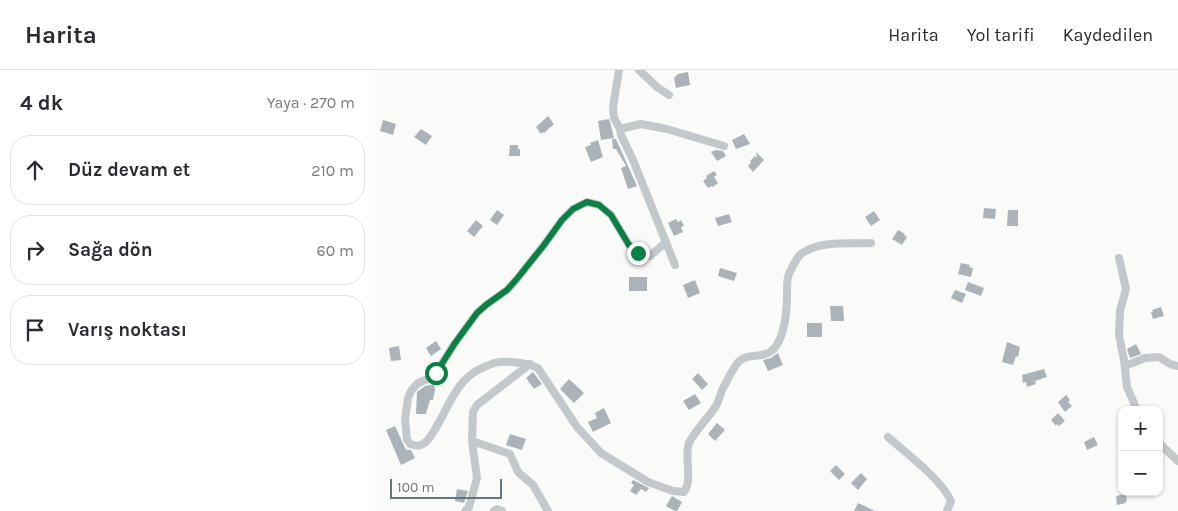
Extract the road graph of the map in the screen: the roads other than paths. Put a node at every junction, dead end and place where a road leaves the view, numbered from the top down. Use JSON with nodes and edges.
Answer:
{"nodes":[{"id":1,"x":619,"y":70,"type":"edge"},
{"id":2,"x":639,"y":70,"type":"edge"},
{"id":3,"x":669,"y":94,"type":"dead end"},
{"id":4,"x":620,"y":128,"type":"junction"},
{"id":5,"x":724,"y":146,"type":"dead end"},
{"id":6,"x":666,"y":242,"type":"junction"},
{"id":7,"x":871,"y":243,"type":"dead end"},
{"id":8,"x":1119,"y":258,"type":"dead end"},
{"id":9,"x":675,"y":265,"type":"dead end"},
{"id":10,"x":530,"y":364,"type":"junction"},
{"id":11,"x":1125,"y":366,"type":"junction"},
{"id":12,"x":1178,"y":366,"type":"edge"},
{"id":13,"x":1135,"y":406,"type":"edge"},
{"id":14,"x":888,"y":437,"type":"dead end"},
{"id":15,"x":472,"y":440,"type":"junction"},
{"id":16,"x":1163,"y":447,"type":"edge"},
{"id":17,"x":1178,"y":461,"type":"edge"},
{"id":18,"x":465,"y":511,"type":"edge"},
{"id":19,"x":494,"y":511,"type":"edge"},
{"id":20,"x":502,"y":511,"type":"edge"},
{"id":21,"x":548,"y":511,"type":"edge"},
{"id":22,"x":947,"y":511,"type":"edge"}],
"edges":[{"from":1,"to":4,"type":"street"},
{"from":2,"to":3,"type":"street"},
{"from":4,"to":5,"type":"street"},
{"from":4,"to":6,"type":"street"},
{"from":6,"to":9,"type":"street"},
{"from":6,"to":10,"type":"street"},
{"from":7,"to":10,"type":"street"},
{"from":8,"to":11,"type":"street"},
{"from":10,"to":15,"type":"street"},
{"from":11,"to":12,"type":"street"},
{"from":11,"to":13,"type":"street"},
{"from":14,"to":22,"type":"street"},
{"from":15,"to":18,"type":"street"},
{"from":15,"to":21,"type":"street"},
{"from":16,"to":17,"type":"street"},
{"from":19,"to":20,"type":"street"}]}
